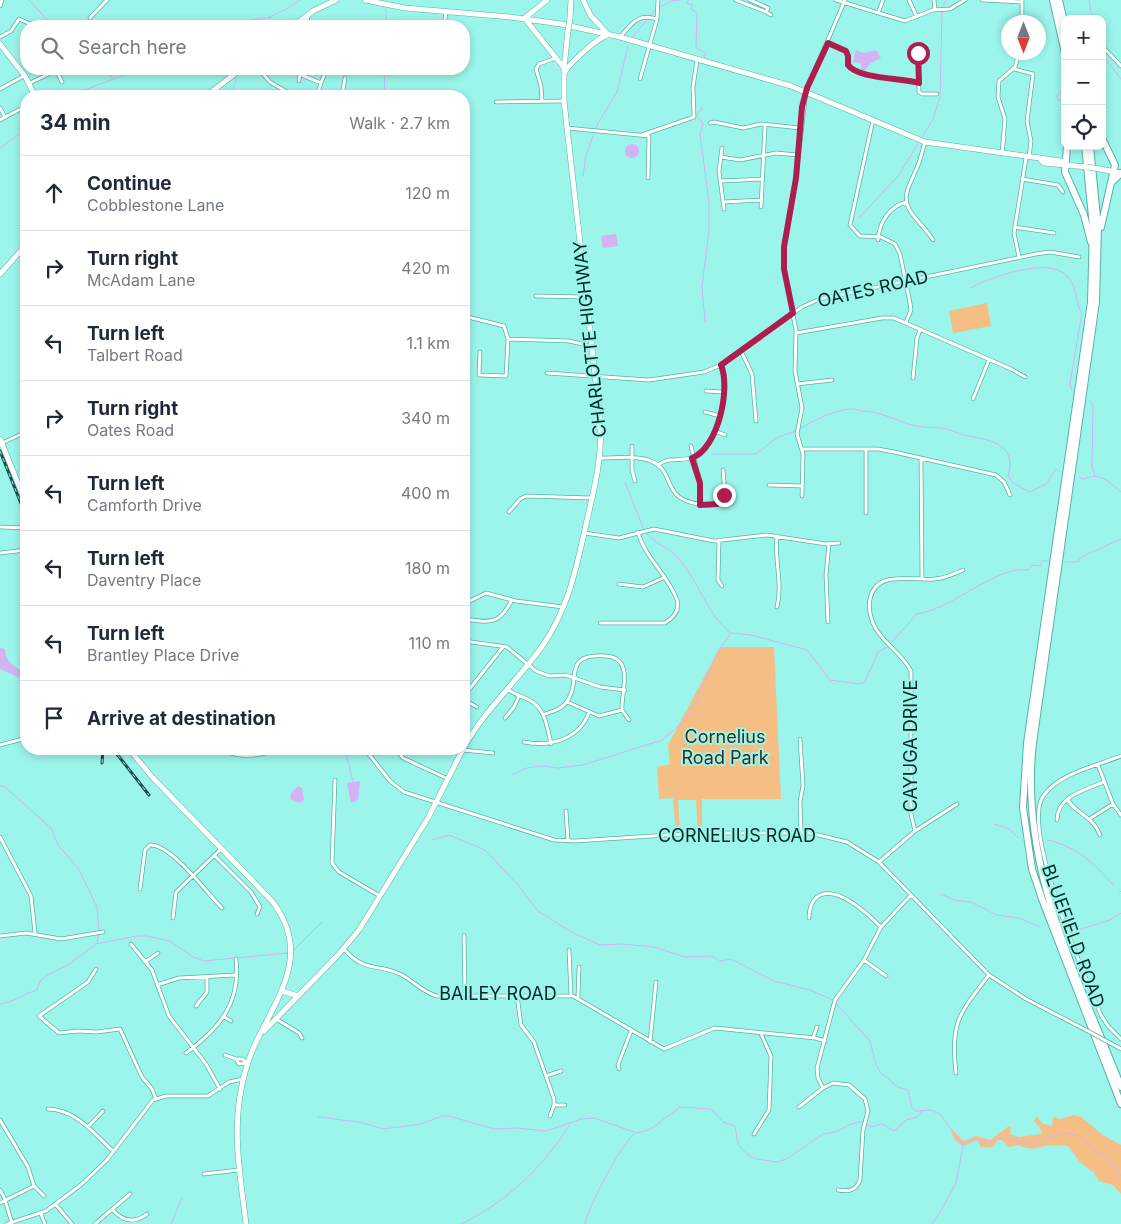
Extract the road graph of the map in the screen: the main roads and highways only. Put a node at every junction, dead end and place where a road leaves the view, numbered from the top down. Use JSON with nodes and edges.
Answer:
{"nodes":[{"id":1,"x":335,"y":0,"type":"edge"},
{"id":2,"x":365,"y":0,"type":"edge"},
{"id":3,"x":548,"y":0,"type":"edge"},
{"id":4,"x":583,"y":0,"type":"edge"},
{"id":5,"x":1053,"y":0,"type":"edge"},
{"id":6,"x":1059,"y":0,"type":"edge"},
{"id":7,"x":328,"y":1,"type":"edge"},
{"id":8,"x":571,"y":2,"type":"edge"},
{"id":9,"x":534,"y":10,"type":"junction"},
{"id":10,"x":1062,"y":15,"type":"edge"},
{"id":11,"x":526,"y":18,"type":"junction"},
{"id":12,"x":536,"y":19,"type":"junction"},
{"id":13,"x":302,"y":20,"type":"edge"},
{"id":14,"x":596,"y":22,"type":"junction"},
{"id":15,"x":531,"y":28,"type":"junction"},
{"id":16,"x":594,"y":31,"type":"junction"},
{"id":17,"x":607,"y":34,"type":"junction"},
{"id":18,"x":1061,"y":35,"type":"edge"},
{"id":19,"x":598,"y":40,"type":"junction"},
{"id":20,"x":0,"y":44,"type":"edge"},
{"id":21,"x":566,"y":54,"type":"junction"},
{"id":22,"x":557,"y":58,"type":"junction"},
{"id":23,"x":572,"y":62,"type":"junction"},
{"id":24,"x":20,"y":70,"type":"edge"},
{"id":25,"x":565,"y":72,"type":"junction"},
{"id":26,"x":24,"y":75,"type":"edge"},
{"id":27,"x":233,"y":75,"type":"edge"},
{"id":28,"x":33,"y":90,"type":"edge"},
{"id":29,"x":214,"y":90,"type":"edge"},
{"id":30,"x":1106,"y":145,"type":"edge"},
{"id":31,"x":1066,"y":150,"type":"edge"},
{"id":32,"x":1067,"y":150,"type":"edge"},
{"id":33,"x":1086,"y":150,"type":"edge"},
{"id":34,"x":1090,"y":150,"type":"edge"},
{"id":35,"x":1058,"y":163,"type":"junction"},
{"id":36,"x":1066,"y":164,"type":"junction"},
{"id":37,"x":1119,"y":172,"type":"edge"},
{"id":38,"x":1066,"y":174,"type":"junction"},
{"id":39,"x":20,"y":252,"type":"edge"},
{"id":40,"x":1098,"y":256,"type":"junction"},
{"id":41,"x":1094,"y":265,"type":"junction"},
{"id":42,"x":0,"y":274,"type":"edge"},
{"id":43,"x":1,"y":441,"type":"edge"},
{"id":44,"x":20,"y":488,"type":"edge"},
{"id":45,"x":470,"y":738,"type":"edge"},
{"id":46,"x":134,"y":755,"type":"edge"},
{"id":47,"x":460,"y":755,"type":"edge"},
{"id":48,"x":282,"y":991,"type":"junction"},
{"id":49,"x":298,"y":996,"type":"junction"},
{"id":50,"x":274,"y":1017,"type":"junction"},
{"id":51,"x":1121,"y":1087,"type":"edge"},
{"id":52,"x":1121,"y":1104,"type":"edge"},
{"id":53,"x":246,"y":1224,"type":"edge"}],
"edges":[{"from":1,"to":7,"type":"main road"},
{"from":2,"to":11,"type":"main road"},
{"from":3,"to":9,"type":"main road"},
{"from":4,"to":14,"type":"main road"},
{"from":5,"to":18,"type":"highway"},
{"from":6,"to":10,"type":"highway"},
{"from":7,"to":13,"type":"main road"},
{"from":8,"to":21,"type":"main road","name":"CHARLOTTE HIGHWAY","bridge":true},
{"from":9,"to":11,"type":"main road"},
{"from":9,"to":12,"type":"main road"},
{"from":11,"to":12,"type":"main road"},
{"from":11,"to":15,"type":"main road"},
{"from":12,"to":15,"type":"main road"},
{"from":12,"to":16,"type":"main road"},
{"from":14,"to":16,"type":"main road"},
{"from":14,"to":17,"type":"main road"},
{"from":15,"to":22,"type":"main road"},
{"from":16,"to":17,"type":"main road"},
{"from":16,"to":19,"type":"main road"},
{"from":17,"to":19,"type":"main road"},
{"from":17,"to":35,"type":"main road"},
{"from":19,"to":23,"type":"main road"},
{"from":20,"to":24,"type":"main road"},
{"from":21,"to":22,"type":"main road"},
{"from":21,"to":23,"type":"main road"},
{"from":21,"to":25,"type":"main road","name":"CHARLOTTE HIGHWAY"},
{"from":22,"to":25,"type":"main road"},
{"from":23,"to":25,"type":"main road"},
{"from":25,"to":45,"type":"main road","name":"CHARLOTTE HIGHWAY"},
{"from":26,"to":28,"type":"main road"},
{"from":27,"to":29,"type":"main road"},
{"from":30,"to":37,"type":"highway"},
{"from":31,"to":35,"type":"highway"},
{"from":32,"to":36,"type":"highway"},
{"from":33,"to":41,"type":"highway"},
{"from":34,"to":40,"type":"highway"},
{"from":35,"to":36,"type":"main road"},
{"from":35,"to":38,"type":"highway"},
{"from":36,"to":37,"type":"main road","bridge":true},
{"from":36,"to":38,"type":"highway"},
{"from":37,"to":40,"type":"highway"},
{"from":38,"to":41,"type":"highway"},
{"from":39,"to":42,"type":"main road"},
{"from":40,"to":51,"type":"highway"},
{"from":41,"to":52,"type":"highway"},
{"from":43,"to":44,"type":"main road"},
{"from":46,"to":48,"type":"main road"},
{"from":47,"to":49,"type":"main road","name":"CHARLOTTE HIGHWAY"},
{"from":48,"to":49,"type":"main road"},
{"from":48,"to":50,"type":"main road"},
{"from":49,"to":50,"type":"main road","name":"CHARLOTTE HIGHWAY"},
{"from":50,"to":53,"type":"main road","name":"CHARLOTTE HIGHWAY"}]}
